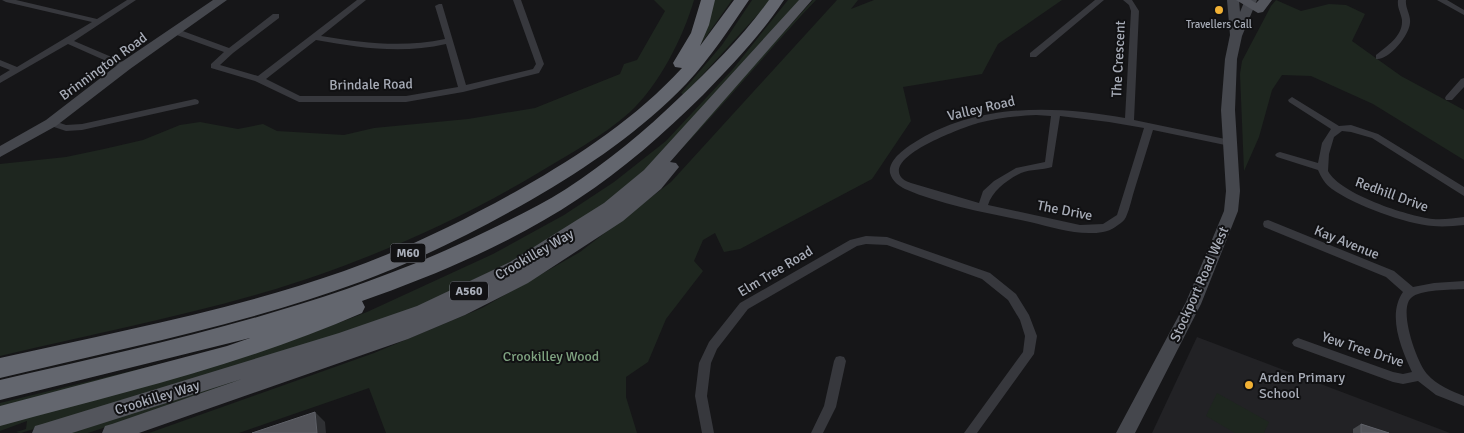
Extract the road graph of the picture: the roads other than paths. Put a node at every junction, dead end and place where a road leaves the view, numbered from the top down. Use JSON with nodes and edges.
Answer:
{"nodes":[{"id":1,"x":6,"y":0,"type":"edge"},
{"id":2,"x":132,"y":0,"type":"edge"},
{"id":3,"x":221,"y":0,"type":"edge"},
{"id":4,"x":362,"y":0,"type":"edge"},
{"id":5,"x":517,"y":0,"type":"edge"},
{"id":6,"x":708,"y":0,"type":"edge"},
{"id":7,"x":742,"y":0,"type":"edge"},
{"id":8,"x":777,"y":0,"type":"edge"},
{"id":9,"x":806,"y":0,"type":"edge"},
{"id":10,"x":820,"y":0,"type":"edge"},
{"id":11,"x":1100,"y":0,"type":"edge"},
{"id":12,"x":1127,"y":0,"type":"edge"},
{"id":13,"x":1233,"y":0,"type":"edge"},
{"id":14,"x":1402,"y":0,"type":"edge"},
{"id":15,"x":1441,"y":0,"type":"edge"},
{"id":16,"x":1254,"y":3,"type":"edge"},
{"id":17,"x":439,"y":6,"type":"dead end"},
{"id":18,"x":1464,"y":13,"type":"edge"},
{"id":19,"x":276,"y":16,"type":"dead end"},
{"id":20,"x":97,"y":21,"type":"junction"},
{"id":21,"x":177,"y":32,"type":"junction"},
{"id":22,"x":1236,"y":36,"type":"junction"},
{"id":23,"x":314,"y":37,"type":"junction"},
{"id":24,"x":68,"y":41,"type":"junction"},
{"id":25,"x":450,"y":41,"type":"junction"},
{"id":26,"x":230,"y":51,"type":"junction"},
{"id":27,"x":1033,"y":55,"type":"dead end"},
{"id":28,"x":1379,"y":57,"type":"dead end"},
{"id":29,"x":0,"y":63,"type":"edge"},
{"id":30,"x":125,"y":66,"type":"junction"},
{"id":31,"x":18,"y":70,"type":"junction"},
{"id":32,"x":0,"y":80,"type":"edge"},
{"id":33,"x":259,"y":80,"type":"junction"},
{"id":34,"x":1464,"y":81,"type":"edge"},
{"id":35,"x":463,"y":89,"type":"junction"},
{"id":36,"x":1448,"y":98,"type":"dead end"},
{"id":37,"x":1292,"y":100,"type":"dead end"},
{"id":38,"x":195,"y":102,"type":"dead end"},
{"id":39,"x":644,"y":112,"type":"junction"},
{"id":40,"x":1056,"y":113,"type":"junction"},
{"id":41,"x":1129,"y":122,"type":"junction"},
{"id":42,"x":51,"y":123,"type":"junction"},
{"id":43,"x":1149,"y":127,"type":"junction"},
{"id":44,"x":1336,"y":128,"type":"junction"},
{"id":45,"x":1230,"y":143,"type":"junction"},
{"id":46,"x":0,"y":152,"type":"edge"},
{"id":47,"x":1280,"y":155,"type":"dead end"},
{"id":48,"x":1322,"y":168,"type":"junction"},
{"id":49,"x":895,"y":172,"type":"joint"},
{"id":50,"x":1464,"y":192,"type":"edge"},
{"id":51,"x":983,"y":206,"type":"junction"},
{"id":52,"x":1464,"y":221,"type":"edge"},
{"id":53,"x":1268,"y":224,"type":"dead end"},
{"id":54,"x":408,"y":278,"type":"junction"},
{"id":55,"x":1464,"y":285,"type":"edge"},
{"id":56,"x":1411,"y":292,"type":"junction"},
{"id":57,"x":1298,"y":343,"type":"dead end"},
{"id":58,"x":840,"y":361,"type":"dead end"},
{"id":59,"x":0,"y":368,"type":"edge"},
{"id":60,"x":1420,"y":375,"type":"junction"},
{"id":61,"x":0,"y":390,"type":"edge"},
{"id":62,"x":1464,"y":401,"type":"edge"},
{"id":63,"x":0,"y":416,"type":"edge"},
{"id":64,"x":42,"y":433,"type":"edge"},
{"id":65,"x":112,"y":433,"type":"edge"},
{"id":66,"x":708,"y":433,"type":"edge"},
{"id":67,"x":817,"y":433,"type":"edge"},
{"id":68,"x":970,"y":433,"type":"edge"},
{"id":69,"x":1125,"y":433,"type":"edge"}],
"edges":[{"from":1,"to":20,"type":"street"},
{"from":2,"to":20,"type":"street"},
{"from":3,"to":21,"type":"main road","name":"Brinnington Road"},
{"from":4,"to":23,"type":"street"},
{"from":5,"to":35,"type":"street","name":"Brindale Road"},
{"from":6,"to":39,"type":"highway","number":"M60"},
{"from":7,"to":39,"type":"highway","number":"M60"},
{"from":8,"to":54,"type":"highway","number":"M60"},
{"from":9,"to":64,"type":"main road","name":"Crookilley Way","number":"A560"},
{"from":10,"to":65,"type":"main road","name":"Crookilley Way","number":"A560"},
{"from":11,"to":27,"type":"street"},
{"from":12,"to":41,"type":"street","name":"The Crescent"},
{"from":13,"to":22,"type":"main road","name":"Stockport Road West"},
{"from":14,"to":28,"type":"street"},
{"from":15,"to":18,"type":"street"},
{"from":16,"to":22,"type":"main road","name":"Stockport Road West"},
{"from":17,"to":25,"type":"street"},
{"from":19,"to":26,"type":"street"},
{"from":20,"to":24,"type":"street"},
{"from":21,"to":26,"type":"street"},
{"from":21,"to":30,"type":"main road","name":"Brinnington Road"},
{"from":22,"to":45,"type":"main road","name":"Stockport Road West"},
{"from":23,"to":25,"type":"street"},
{"from":23,"to":33,"type":"street"},
{"from":24,"to":30,"type":"street"},
{"from":24,"to":31,"type":"street"},
{"from":25,"to":35,"type":"street"},
{"from":26,"to":33,"type":"street","name":"Brindale Road"},
{"from":29,"to":31,"type":"street"},
{"from":30,"to":42,"type":"main road","name":"Brinnington Road"},
{"from":31,"to":32,"type":"street"},
{"from":33,"to":35,"type":"street","name":"Brindale Road"},
{"from":34,"to":36,"type":"street"},
{"from":37,"to":44,"type":"street"},
{"from":38,"to":42,"type":"street"},
{"from":39,"to":59,"type":"highway","number":"M60"},
{"from":40,"to":41,"type":"street","name":"Valley Road"},
{"from":40,"to":49,"type":"street","name":"Valley Road"},
{"from":40,"to":51,"type":"street"},
{"from":41,"to":43,"type":"street","name":"Valley Road"},
{"from":42,"to":46,"type":"main road","name":"Brinnington Road"},
{"from":43,"to":45,"type":"street"},
{"from":43,"to":51,"type":"street","name":"The Drive"},
{"from":44,"to":48,"type":"street"},
{"from":44,"to":50,"type":"street"},
{"from":45,"to":69,"type":"main road","name":"Stockport Road West"},
{"from":47,"to":48,"type":"street"},
{"from":48,"to":52,"type":"street","name":"Redhill Drive"},
{"from":49,"to":51,"type":"street","name":"The Drive"},
{"from":53,"to":56,"type":"street","name":"Kay Avenue"},
{"from":54,"to":61,"type":"highway","number":"M60"},
{"from":54,"to":63,"type":"highway","number":"M60"},
{"from":55,"to":56,"type":"street"},
{"from":56,"to":60,"type":"street","name":"Yew Tree Drive"},
{"from":57,"to":60,"type":"street","name":"Yew Tree Drive"},
{"from":58,"to":67,"type":"street"},
{"from":60,"to":62,"type":"street","name":"Yew Tree Drive"},
{"from":66,"to":68,"type":"street","name":"Elm Tree Road"}]}
